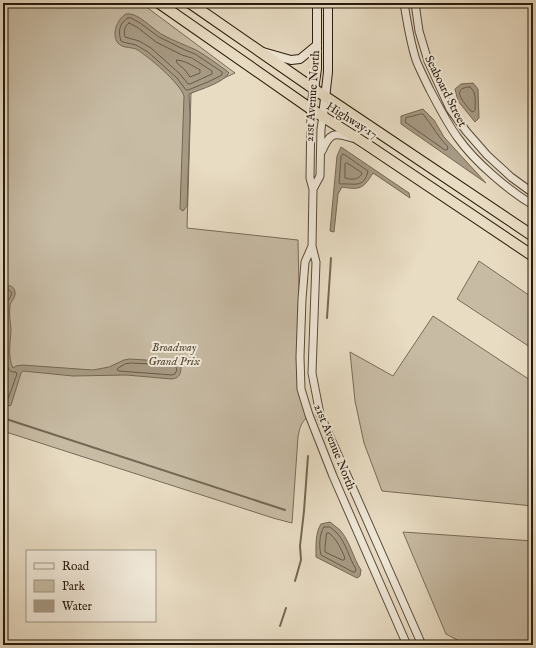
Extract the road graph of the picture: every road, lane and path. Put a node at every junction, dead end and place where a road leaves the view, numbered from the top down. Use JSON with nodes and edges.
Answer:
{"nodes":[{"id":1,"x":159,"y":3,"type":"edge"},
{"id":2,"x":190,"y":3,"type":"edge"},
{"id":3,"x":317,"y":3,"type":"edge"},
{"id":4,"x":328,"y":3,"type":"edge"},
{"id":5,"x":404,"y":3,"type":"edge"},
{"id":6,"x":414,"y":3,"type":"edge"},
{"id":7,"x":317,"y":45,"type":"junction"},
{"id":8,"x":260,"y":51,"type":"junction"},
{"id":9,"x":314,"y":89,"type":"junction"},
{"id":10,"x":325,"y":96,"type":"junction"},
{"id":11,"x":312,"y":109,"type":"junction"},
{"id":12,"x":323,"y":116,"type":"junction"},
{"id":13,"x":366,"y":144,"type":"junction"},
{"id":14,"x":320,"y":155,"type":"junction"},
{"id":15,"x":313,"y":189,"type":"junction"},
{"id":16,"x":533,"y":193,"type":"edge"},
{"id":17,"x":533,"y":205,"type":"edge"},
{"id":18,"x":533,"y":236,"type":"edge"},
{"id":19,"x":312,"y":246,"type":"junction"},
{"id":20,"x":533,"y":256,"type":"edge"},
{"id":21,"x":407,"y":645,"type":"edge"},
{"id":22,"x":422,"y":645,"type":"edge"}],
"edges":[{"from":1,"to":11,"type":"highway","name":"Highway 17"},
{"from":2,"to":8,"type":"highway","name":"Highway 17"},
{"from":3,"to":7,"type":"main road","name":"21st Avenue North"},
{"from":4,"to":10,"type":"main road","name":"21st Avenue North"},
{"from":5,"to":17,"type":"street","name":"Seaboard Street"},
{"from":6,"to":16,"type":"street","name":"Seaboard Street"},
{"from":7,"to":8,"type":"main road"},
{"from":7,"to":9,"type":"main road","name":"21st Avenue North"},
{"from":8,"to":9,"type":"highway","name":"Highway 17"},
{"from":9,"to":10,"type":"highway","name":"Highway 17"},
{"from":9,"to":11,"type":"main road","name":"21st Avenue North"},
{"from":10,"to":12,"type":"main road","name":"21st Avenue North"},
{"from":10,"to":18,"type":"highway","name":"Highway 17"},
{"from":11,"to":12,"type":"highway","name":"Highway 17"},
{"from":11,"to":15,"type":"street","name":"21st Avenue North"},
{"from":12,"to":13,"type":"highway","name":"Highway 17"},
{"from":12,"to":14,"type":"street","name":"21st Avenue North"},
{"from":13,"to":14,"type":"street"},
{"from":13,"to":20,"type":"highway","name":"Highway 17"},
{"from":14,"to":15,"type":"street","name":"21st Avenue North"},
{"from":15,"to":19,"type":"street","name":"21st Avenue North"},
{"from":19,"to":21,"type":"street","name":"21st Avenue North"},
{"from":19,"to":22,"type":"street","name":"21st Avenue North"}]}
